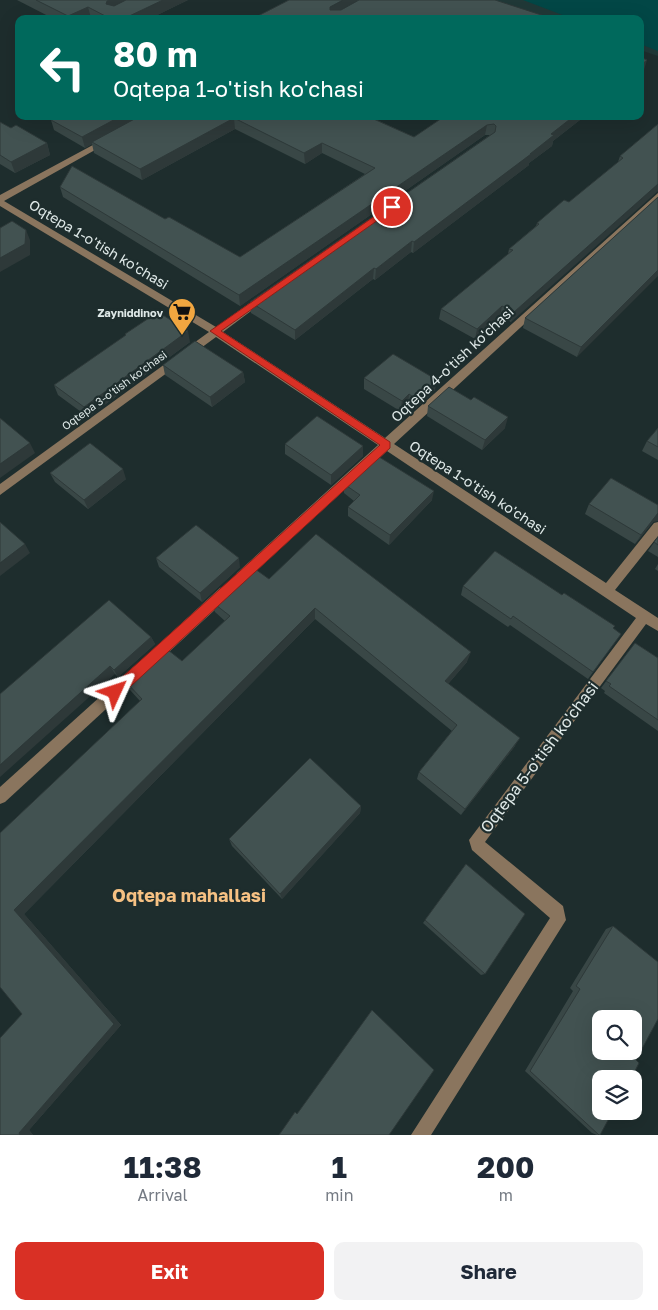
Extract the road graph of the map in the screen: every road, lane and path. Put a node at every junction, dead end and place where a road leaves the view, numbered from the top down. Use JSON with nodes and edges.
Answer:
{"nodes":[{"id":1,"x":119,"y":135,"type":"edge"},
{"id":2,"x":658,"y":196,"type":"edge"},
{"id":3,"x":0,"y":200,"type":"edge"},
{"id":4,"x":272,"y":292,"type":"edge"},
{"id":5,"x":215,"y":331,"type":"junction"},
{"id":6,"x":387,"y":445,"type":"junction"},
{"id":7,"x":0,"y":490,"type":"edge"},
{"id":8,"x":658,"y":527,"type":"edge"},
{"id":9,"x":608,"y":591,"type":"junction"},
{"id":10,"x":651,"y":620,"type":"edge"},
{"id":11,"x":0,"y":797,"type":"edge"},
{"id":12,"x":420,"y":1135,"type":"edge"}],
"edges":[{"from":1,"to":3,"type":"street"},
{"from":2,"to":6,"type":"street","name":"Oqtepa 4-o'tish ko'chasi"},
{"from":3,"to":5,"type":"street","name":"Oqtepa 1-o'tish ko'chasi"},
{"from":4,"to":5,"type":"street","name":"Oqtepa 3-o'tish ko'chasi"},
{"from":5,"to":6,"type":"street","name":"Oqtepa 1-o'tish ko'chasi"},
{"from":5,"to":7,"type":"street","name":"Oqtepa 3-o'tish ko'chasi"},
{"from":6,"to":9,"type":"street","name":"Oqtepa 1-o'tish ko'chasi"},
{"from":6,"to":11,"type":"street","name":"Oqtepa 4-o'tish ko'chasi"},
{"from":8,"to":9,"type":"street"},
{"from":9,"to":10,"type":"street","name":"Oqtepa 1-o'tish ko'chasi"},
{"from":10,"to":12,"type":"street","name":"Oqtepa 5-o'tish ko'chasi"}]}
